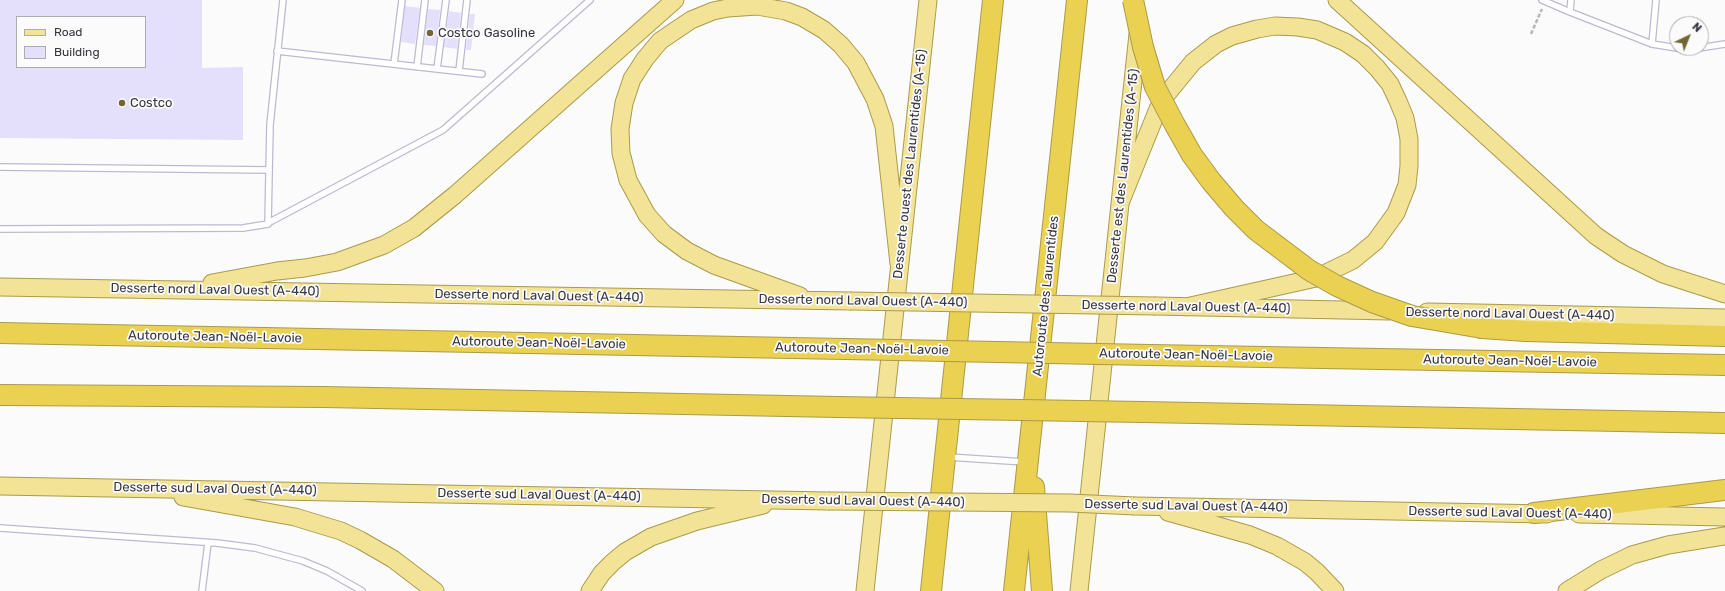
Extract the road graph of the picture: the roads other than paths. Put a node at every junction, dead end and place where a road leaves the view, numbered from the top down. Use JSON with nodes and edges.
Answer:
{"nodes":[{"id":1,"x":283,"y":0,"type":"edge"},
{"id":2,"x":402,"y":0,"type":"edge"},
{"id":3,"x":425,"y":0,"type":"edge"},
{"id":4,"x":446,"y":0,"type":"edge"},
{"id":5,"x":467,"y":0,"type":"edge"},
{"id":6,"x":590,"y":0,"type":"edge"},
{"id":7,"x":675,"y":0,"type":"edge"},
{"id":8,"x":928,"y":0,"type":"edge"},
{"id":9,"x":993,"y":0,"type":"edge"},
{"id":10,"x":1077,"y":0,"type":"edge"},
{"id":11,"x":1133,"y":0,"type":"edge"},
{"id":12,"x":1142,"y":0,"type":"edge"},
{"id":13,"x":1337,"y":0,"type":"edge"},
{"id":14,"x":1542,"y":0,"type":"edge"},
{"id":15,"x":1571,"y":0,"type":"edge"},
{"id":16,"x":1656,"y":0,"type":"edge"},
{"id":17,"x":1570,"y":12,"type":"junction"},
{"id":18,"x":1652,"y":44,"type":"junction"},
{"id":19,"x":1725,"y":44,"type":"edge"},
{"id":20,"x":1709,"y":46,"type":"edge"},
{"id":21,"x":1669,"y":47,"type":"edge"},
{"id":22,"x":277,"y":51,"type":"junction"},
{"id":23,"x":394,"y":64,"type":"junction"},
{"id":24,"x":417,"y":67,"type":"junction"},
{"id":25,"x":437,"y":69,"type":"junction"},
{"id":26,"x":459,"y":72,"type":"junction"},
{"id":27,"x":482,"y":74,"type":"dead end"},
{"id":28,"x":0,"y":167,"type":"edge"},
{"id":29,"x":269,"y":170,"type":"junction"},
{"id":30,"x":1120,"y":203,"type":"junction"},
{"id":31,"x":268,"y":223,"type":"junction"},
{"id":32,"x":0,"y":229,"type":"edge"},
{"id":33,"x":899,"y":264,"type":"junction"},
{"id":34,"x":0,"y":287,"type":"edge"},
{"id":35,"x":175,"y":290,"type":"junction"},
{"id":36,"x":1725,"y":294,"type":"edge"},
{"id":37,"x":814,"y":301,"type":"junction"},
{"id":38,"x":1186,"y":307,"type":"junction"},
{"id":39,"x":1725,"y":318,"type":"edge"},
{"id":40,"x":0,"y":333,"type":"edge"},
{"id":41,"x":1725,"y":336,"type":"edge"},
{"id":42,"x":1725,"y":365,"type":"edge"},
{"id":43,"x":0,"y":395,"type":"edge"},
{"id":44,"x":1725,"y":423,"type":"edge"},
{"id":45,"x":945,"y":456,"type":"junction"},
{"id":46,"x":1030,"y":463,"type":"junction"},
{"id":47,"x":0,"y":486,"type":"edge"},
{"id":48,"x":131,"y":488,"type":"junction"},
{"id":49,"x":1725,"y":490,"type":"edge"},
{"id":50,"x":784,"y":500,"type":"junction"},
{"id":51,"x":1140,"y":506,"type":"junction"},
{"id":52,"x":1534,"y":513,"type":"junction"},
{"id":53,"x":1725,"y":517,"type":"edge"},
{"id":54,"x":0,"y":528,"type":"edge"},
{"id":55,"x":1725,"y":536,"type":"edge"},
{"id":56,"x":208,"y":543,"type":"junction"},
{"id":57,"x":1084,"y":550,"type":"junction"},
{"id":58,"x":865,"y":590,"type":"edge"},
{"id":59,"x":202,"y":591,"type":"edge"},
{"id":60,"x":362,"y":591,"type":"edge"},
{"id":61,"x":435,"y":591,"type":"edge"},
{"id":62,"x":590,"y":591,"type":"edge"},
{"id":63,"x":931,"y":591,"type":"edge"},
{"id":64,"x":1014,"y":591,"type":"edge"},
{"id":65,"x":1042,"y":591,"type":"edge"},
{"id":66,"x":1079,"y":591,"type":"edge"},
{"id":67,"x":1090,"y":591,"type":"edge"},
{"id":68,"x":1335,"y":591,"type":"edge"},
{"id":69,"x":1567,"y":591,"type":"edge"}],
"edges":[{"from":1,"to":22,"type":"lane"},
{"from":2,"to":23,"type":"lane"},
{"from":3,"to":24,"type":"lane"},
{"from":4,"to":25,"type":"lane"},
{"from":5,"to":26,"type":"lane"},
{"from":6,"to":31,"type":"lane"},
{"from":7,"to":35,"type":"main road"},
{"from":8,"to":33,"type":"main road","name":"Desserte ouest des Laurentides (A-15)"},
{"from":9,"to":45,"type":"highway"},
{"from":10,"to":46,"type":"highway","name":"Autoroute des Laurentides"},
{"from":11,"to":41,"type":"highway","bridge":true},
{"from":12,"to":30,"type":"main road","name":"Desserte est des Laurentides (A-15)"},
{"from":13,"to":36,"type":"main road"},
{"from":14,"to":17,"type":"lane"},
{"from":15,"to":17,"type":"lane"},
{"from":16,"to":18,"type":"lane"},
{"from":17,"to":18,"type":"lane"},
{"from":18,"to":21,"type":"lane"},
{"from":19,"to":20,"type":"lane"},
{"from":22,"to":23,"type":"lane"},
{"from":22,"to":29,"type":"lane"},
{"from":23,"to":24,"type":"lane"},
{"from":24,"to":25,"type":"lane"},
{"from":25,"to":26,"type":"lane"},
{"from":26,"to":27,"type":"lane"},
{"from":28,"to":29,"type":"lane"},
{"from":29,"to":31,"type":"lane"},
{"from":30,"to":38,"type":"main road"},
{"from":30,"to":57,"type":"main road","name":"Desserte est des Laurentides (A-15)"},
{"from":31,"to":32,"type":"lane"},
{"from":33,"to":37,"type":"main road"},
{"from":33,"to":58,"type":"main road","name":"Desserte ouest des Laurentides (A-15)"},
{"from":34,"to":35,"type":"main road","name":"Desserte nord Laval Ouest (A-440)"},
{"from":35,"to":37,"type":"main road","name":"Desserte nord Laval Ouest (A-440)"},
{"from":37,"to":38,"type":"main road","name":"Desserte nord Laval Ouest (A-440)","bridge":true},
{"from":38,"to":39,"type":"main road","name":"Desserte nord Laval Ouest (A-440)"},
{"from":40,"to":42,"type":"highway","name":"Autoroute Jean-Noël-Lavoie","bridge":true},
{"from":43,"to":44,"type":"highway","bridge":true},
{"from":45,"to":46,"type":"lane"},
{"from":45,"to":63,"type":"highway"},
{"from":46,"to":64,"type":"highway"},
{"from":46,"to":65,"type":"highway"},
{"from":47,"to":48,"type":"main road","name":"Desserte sud Laval Ouest (A-440)"},
{"from":48,"to":50,"type":"main road","name":"Desserte sud Laval Ouest (A-440)"},
{"from":48,"to":61,"type":"main road"},
{"from":49,"to":52,"type":"highway"},
{"from":50,"to":51,"type":"main road","name":"Desserte sud Laval Ouest (A-440)","bridge":true},
{"from":50,"to":62,"type":"main road"},
{"from":51,"to":52,"type":"main road","name":"Desserte sud Laval Ouest (A-440)"},
{"from":51,"to":68,"type":"main road"},
{"from":52,"to":53,"type":"main road","name":"Desserte sud Laval Ouest (A-440)"},
{"from":54,"to":56,"type":"lane"},
{"from":55,"to":69,"type":"main road"},
{"from":56,"to":59,"type":"lane"},
{"from":56,"to":60,"type":"lane"},
{"from":57,"to":66,"type":"main road","name":"Desserte est des Laurentides (A-15)"},
{"from":57,"to":67,"type":"main road"}]}
